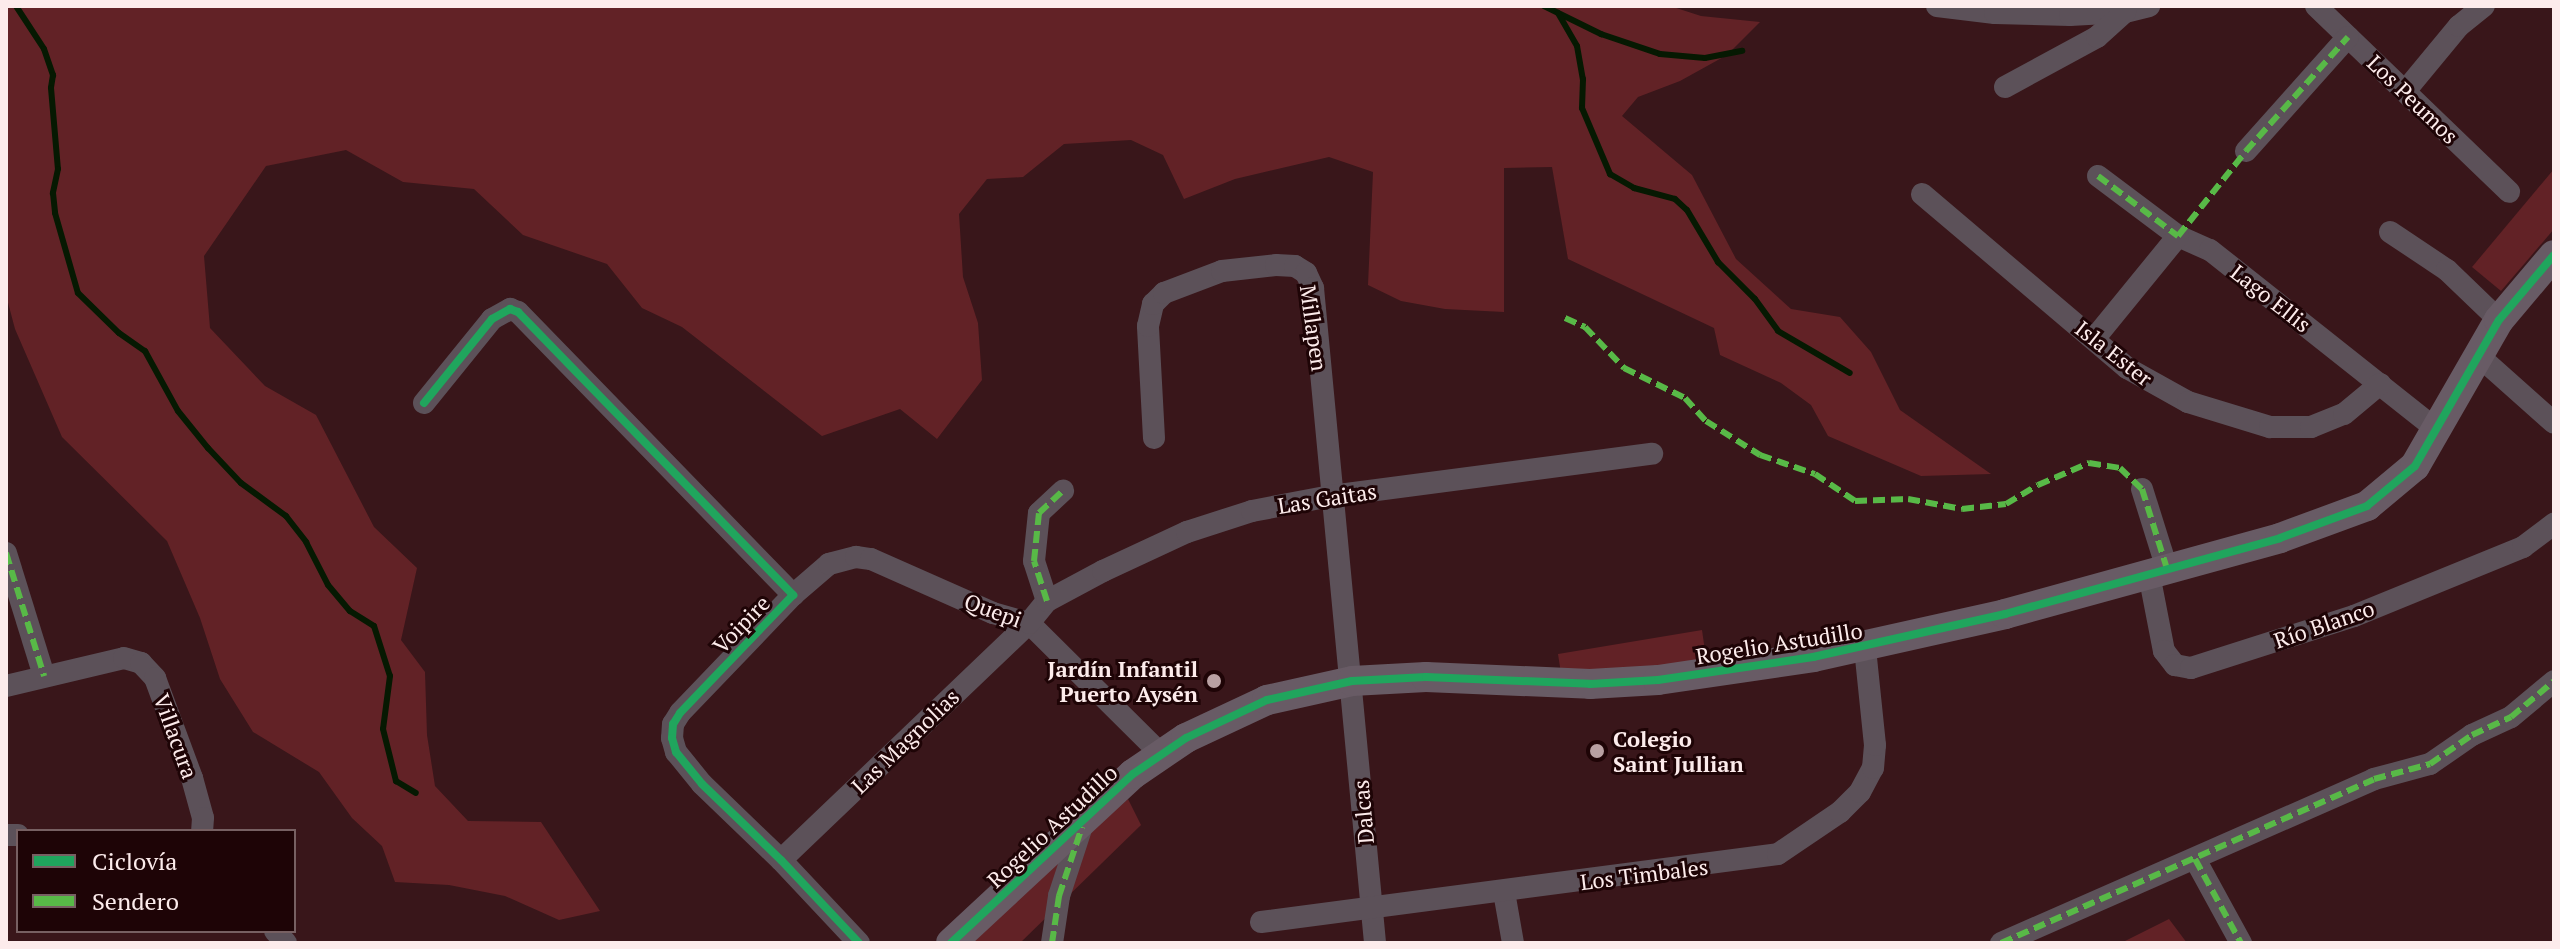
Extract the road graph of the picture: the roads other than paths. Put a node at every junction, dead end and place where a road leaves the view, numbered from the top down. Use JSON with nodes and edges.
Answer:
{"nodes":[{"id":1,"x":1937,"y":6,"type":"edge"},
{"id":2,"x":2149,"y":6,"type":"edge"},
{"id":3,"x":2316,"y":6,"type":"edge"},
{"id":4,"x":2484,"y":6,"type":"edge"},
{"id":5,"x":2125,"y":12,"type":"junction"},
{"id":6,"x":2348,"y":37,"type":"junction"},
{"id":7,"x":2005,"y":87,"type":"dead end"},
{"id":8,"x":2406,"y":90,"type":"junction"},
{"id":9,"x":2246,"y":151,"type":"dead end"},
{"id":10,"x":2098,"y":176,"type":"dead end"},
{"id":11,"x":2509,"y":192,"type":"dead end"},
{"id":12,"x":1922,"y":194,"type":"dead end"},
{"id":13,"x":2390,"y":232,"type":"dead end"},
{"id":14,"x":2178,"y":236,"type":"junction"},
{"id":15,"x":2554,"y":255,"type":"edge"},
{"id":16,"x":2499,"y":320,"type":"junction"},
{"id":17,"x":2094,"y":339,"type":"junction"},
{"id":18,"x":2480,"y":357,"type":"junction"},
{"id":19,"x":2380,"y":384,"type":"junction"},
{"id":20,"x":424,"y":403,"type":"dead end"},
{"id":21,"x":2554,"y":423,"type":"edge"},
{"id":22,"x":2438,"y":431,"type":"junction"},
{"id":23,"x":1154,"y":438,"type":"dead end"},
{"id":24,"x":1652,"y":454,"type":"dead end"},
{"id":25,"x":2142,"y":489,"type":"dead end"},
{"id":26,"x":1063,"y":491,"type":"dead end"},
{"id":27,"x":1331,"y":496,"type":"junction"},
{"id":28,"x":2554,"y":524,"type":"edge"},
{"id":29,"x":6,"y":553,"type":"edge"},
{"id":30,"x":2158,"y":571,"type":"junction"},
{"id":31,"x":793,"y":595,"type":"junction"},
{"id":32,"x":1047,"y":601,"type":"junction"},
{"id":33,"x":1029,"y":623,"type":"junction"},
{"id":34,"x":1865,"y":648,"type":"junction"},
{"id":35,"x":44,"y":676,"type":"junction"},
{"id":36,"x":1352,"y":681,"type":"junction"},
{"id":37,"x":2554,"y":681,"type":"edge"},
{"id":38,"x":6,"y":686,"type":"edge"},
{"id":39,"x":1161,"y":754,"type":"junction"},
{"id":40,"x":1083,"y":823,"type":"junction"},
{"id":41,"x":202,"y":829,"type":"edge"},
{"id":42,"x":2195,"y":859,"type":"junction"},
{"id":43,"x":781,"y":860,"type":"junction"},
{"id":44,"x":1504,"y":892,"type":"junction"},
{"id":45,"x":1371,"y":909,"type":"junction"},
{"id":46,"x":1261,"y":922,"type":"dead end"},
{"id":47,"x":859,"y":943,"type":"edge"},
{"id":48,"x":951,"y":943,"type":"edge"},
{"id":49,"x":1052,"y":943,"type":"edge"},
{"id":50,"x":1375,"y":943,"type":"edge"},
{"id":51,"x":1513,"y":943,"type":"edge"},
{"id":52,"x":2001,"y":943,"type":"edge"},
{"id":53,"x":2241,"y":943,"type":"edge"}],
"edges":[{"from":1,"to":5,"type":"street"},
{"from":2,"to":5,"type":"street"},
{"from":3,"to":6,"type":"street","name":"Los Peumos"},
{"from":4,"to":8,"type":"street"},
{"from":5,"to":7,"type":"street"},
{"from":6,"to":8,"type":"street","name":"Los Peumos"},
{"from":6,"to":9,"type":"street"},
{"from":8,"to":11,"type":"street","name":"Los Peumos"},
{"from":10,"to":14,"type":"street","name":"Lago Ellis"},
{"from":12,"to":17,"type":"street","name":"Isla Ester"},
{"from":13,"to":16,"type":"street"},
{"from":14,"to":17,"type":"street"},
{"from":14,"to":19,"type":"street","name":"Lago Ellis"},
{"from":15,"to":16,"type":"street","name":"Rogelio Astudillo"},
{"from":16,"to":18,"type":"street","name":"Rogelio Astudillo"},
{"from":17,"to":19,"type":"street","name":"Isla Ester"},
{"from":18,"to":21,"type":"street"},
{"from":18,"to":22,"type":"street","name":"Rogelio Astudillo"},
{"from":19,"to":22,"type":"street","name":"Lago Ellis"},
{"from":20,"to":31,"type":"street","name":"Voipire"},
{"from":22,"to":30,"type":"street","name":"Rogelio Astudillo"},
{"from":23,"to":27,"type":"street","name":"Millapen"},
{"from":24,"to":27,"type":"street","name":"Las Gaitas"},
{"from":25,"to":30,"type":"street"},
{"from":26,"to":32,"type":"street"},
{"from":27,"to":32,"type":"street","name":"Las Gaitas"},
{"from":27,"to":36,"type":"street","name":"Millapen"},
{"from":28,"to":30,"type":"street","name":"Río Blanco"},
{"from":29,"to":35,"type":"street"},
{"from":30,"to":34,"type":"street","name":"Rogelio Astudillo"},
{"from":31,"to":33,"type":"street","name":"Quepi"},
{"from":31,"to":43,"type":"street","name":"Voipire"},
{"from":32,"to":33,"type":"street","name":"Las Gaitas"},
{"from":33,"to":39,"type":"street","name":"Quepi"},
{"from":33,"to":43,"type":"street","name":"Las Magnolias"},
{"from":34,"to":36,"type":"street","name":"Rogelio Astudillo"},
{"from":34,"to":44,"type":"street","name":"Los Timbales"},
{"from":35,"to":38,"type":"street"},
{"from":35,"to":41,"type":"street","name":"Villacura"},
{"from":36,"to":39,"type":"street","name":"Rogelio Astudillo"},
{"from":36,"to":45,"type":"street","name":"Dalcas"},
{"from":37,"to":42,"type":"street"},
{"from":39,"to":40,"type":"street","name":"Rogelio Astudillo"},
{"from":40,"to":48,"type":"street","name":"Rogelio Astudillo"},
{"from":40,"to":49,"type":"street"},
{"from":42,"to":52,"type":"street"},
{"from":42,"to":53,"type":"street"},
{"from":43,"to":47,"type":"street","name":"Voipire"},
{"from":44,"to":45,"type":"street","name":"Los Timbales"},
{"from":44,"to":51,"type":"street"},
{"from":45,"to":46,"type":"street","name":"Los Timbales"},
{"from":45,"to":50,"type":"street","name":"Dalcas"}]}
